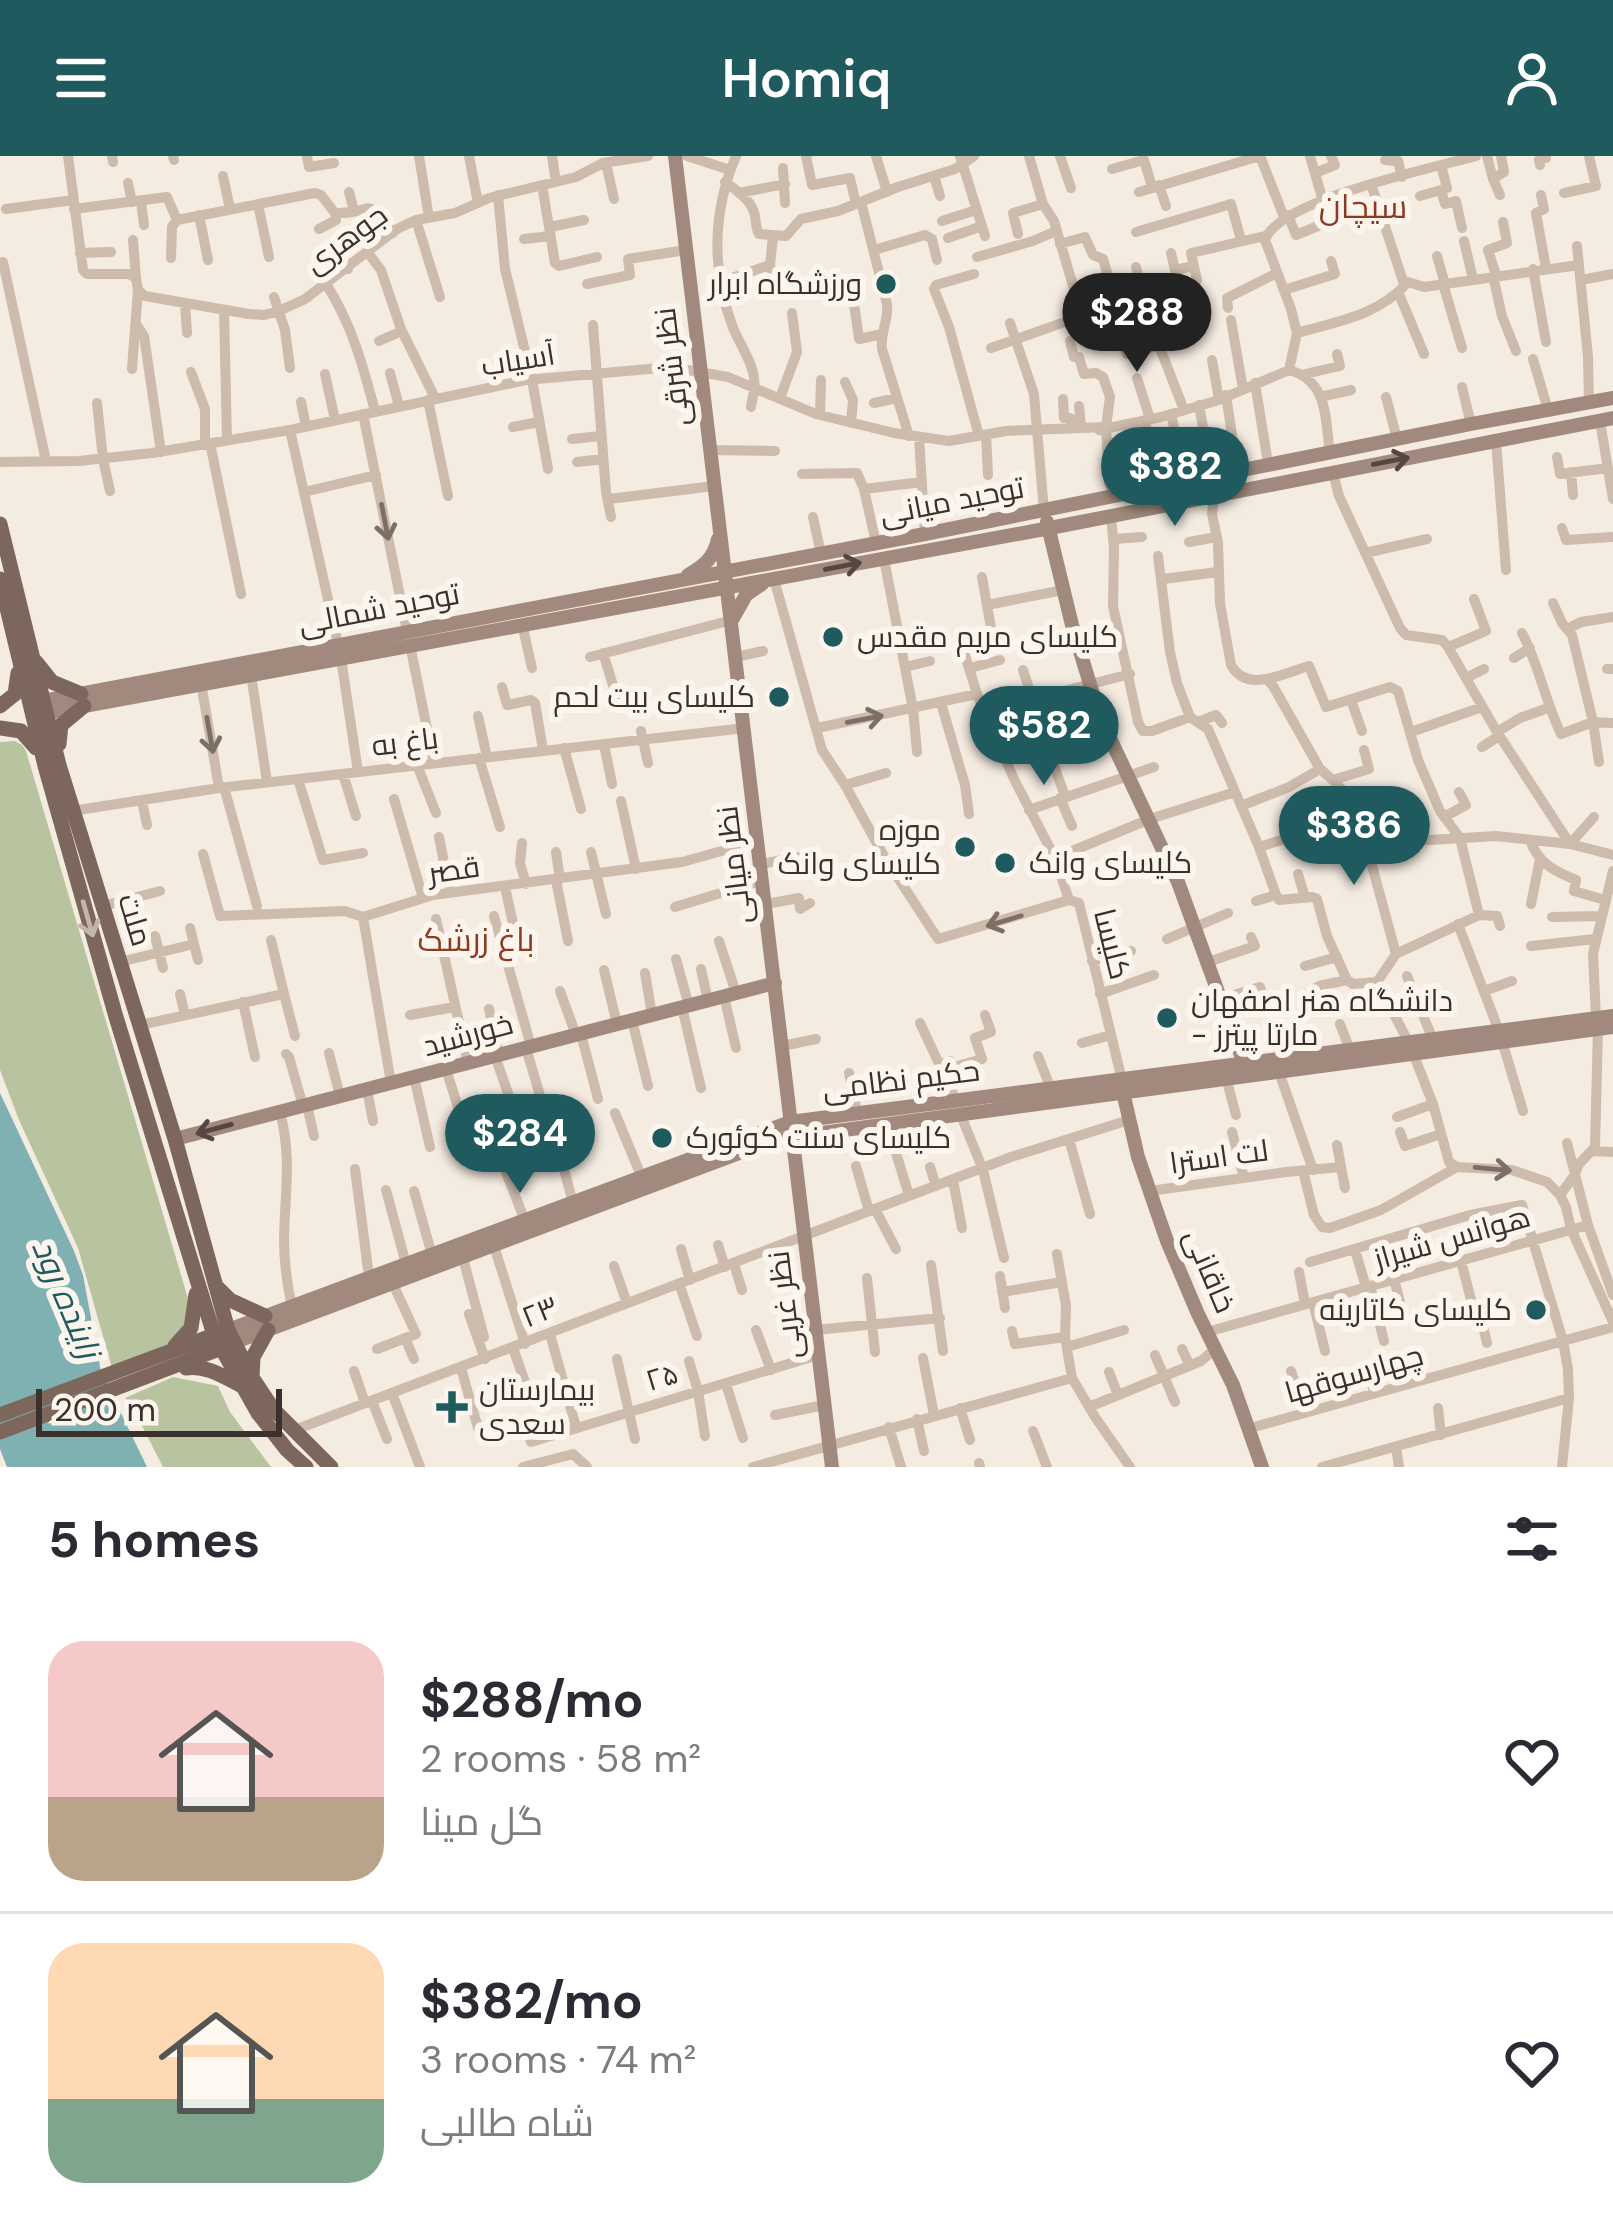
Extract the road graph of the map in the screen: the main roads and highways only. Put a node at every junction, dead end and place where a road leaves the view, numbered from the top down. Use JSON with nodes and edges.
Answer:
{"nodes":[{"id":1,"x":675,"y":156,"type":"edge"},
{"id":2,"x":1613,"y":398,"type":"edge"},
{"id":3,"x":1607,"y":420,"type":"edge"},
{"id":4,"x":1044,"y":511,"type":"junction"},
{"id":5,"x":0,"y":524,"type":"edge"},
{"id":6,"x":719,"y":528,"type":"junction"},
{"id":7,"x":1048,"y":528,"type":"junction"},
{"id":8,"x":0,"y":578,"type":"edge"},
{"id":9,"x":727,"y":579,"type":"junction"},
{"id":10,"x":680,"y":580,"type":"junction"},
{"id":11,"x":771,"y":580,"type":"junction"},
{"id":12,"x":732,"y":620,"type":"junction"},
{"id":13,"x":409,"y":638,"type":"junction"},
{"id":14,"x":339,"y":651,"type":"junction"},
{"id":15,"x":25,"y":656,"type":"junction"},
{"id":16,"x":83,"y":700,"type":"junction"},
{"id":17,"x":0,"y":708,"type":"edge"},
{"id":18,"x":38,"y":708,"type":"junction"},
{"id":19,"x":0,"y":725,"type":"edge"},
{"id":20,"x":52,"y":766,"type":"junction"},
{"id":21,"x":775,"y":983,"type":"junction"},
{"id":22,"x":1613,"y":1016,"type":"edge"},
{"id":23,"x":1602,"y":1025,"type":"edge"},
{"id":24,"x":1500,"y":1037,"type":"junction"},
{"id":25,"x":1410,"y":1049,"type":"junction"},
{"id":26,"x":1246,"y":1069,"type":"junction"},
{"id":27,"x":1123,"y":1086,"type":"junction"},
{"id":28,"x":787,"y":1089,"type":"junction"},
{"id":29,"x":958,"y":1106,"type":"junction"},
{"id":30,"x":818,"y":1124,"type":"junction"},
{"id":31,"x":792,"y":1129,"type":"junction"},
{"id":32,"x":175,"y":1139,"type":"junction"},
{"id":33,"x":759,"y":1146,"type":"junction"},
{"id":34,"x":795,"y":1159,"type":"junction"},
{"id":35,"x":196,"y":1279,"type":"junction"},
{"id":36,"x":215,"y":1285,"type":"junction"},
{"id":37,"x":267,"y":1323,"type":"junction"},
{"id":38,"x":224,"y":1339,"type":"junction"},
{"id":39,"x":169,"y":1361,"type":"junction"},
{"id":40,"x":139,"y":1372,"type":"junction"},
{"id":41,"x":247,"y":1383,"type":"junction"},
{"id":42,"x":0,"y":1415,"type":"edge"},
{"id":43,"x":0,"y":1432,"type":"edge"},
{"id":44,"x":306,"y":1467,"type":"edge"},
{"id":45,"x":331,"y":1467,"type":"edge"},
{"id":46,"x":832,"y":1467,"type":"edge"},
{"id":47,"x":1262,"y":1467,"type":"edge"}],
"edges":[{"from":1,"to":6,"type":"main road","name":"نظر شرقی"},
{"from":2,"to":4,"type":"main road","name":"توحید میانی"},
{"from":7,"to":3,"type":"main road","name":"توحید میانی","one_way":true},
{"from":4,"to":7,"type":"main road"},
{"from":4,"to":9,"type":"main road","name":"توحید میانی"},
{"from":5,"to":15,"type":"main road","name":"ملت"},
{"from":6,"to":9,"type":"main road","name":"نظر شرقی"},
{"from":6,"to":10,"type":"main road"},
{"from":11,"to":7,"type":"main road","name":"توحید میانی","one_way":true},
{"from":7,"to":26,"type":"main road"},
{"from":8,"to":15,"type":"main road","name":"ملت"},
{"from":9,"to":10,"type":"main road","name":"توحید شمالی"},
{"from":9,"to":11,"type":"main road","name":"توحید میانی"},
{"from":9,"to":12,"type":"main road","name":"نظر میانی"},
{"from":9,"to":13,"type":"main road","name":"توحید شمالی"},
{"from":10,"to":13,"type":"main road","name":"توحید شمالی"},
{"from":11,"to":12,"type":"main road"},
{"from":12,"to":21,"type":"main road","name":"نظر میانی"},
{"from":13,"to":14,"type":"main road","name":"توحید شمالی"},
{"from":14,"to":16,"type":"main road","name":"توحید شمالی"},
{"from":14,"to":16,"type":"main road","name":"توحید شمالی"},
{"from":15,"to":16,"type":"main road"},
{"from":15,"to":17,"type":"main road"},
{"from":15,"to":18,"type":"main road","name":"ملت"},
{"from":16,"to":18,"type":"main road","name":"توحید شمالی"},
{"from":16,"to":20,"type":"main road"},
{"from":17,"to":18,"type":"main road"},
{"from":18,"to":19,"type":"main road"},
{"from":18,"to":20,"type":"main road","name":"ملت"},
{"from":19,"to":20,"type":"main road"},
{"from":20,"to":32,"type":"main road","name":"ملت"},
{"from":20,"to":35,"type":"main road","name":"ملت","one_way":true},
{"from":21,"to":28,"type":"main road","name":"نظر میانی"},
{"from":21,"to":32,"type":"main road","name":"خورشید","one_way":true},
{"from":22,"to":23,"type":"main road","name":"حکیم نظامی"},
{"from":23,"to":24,"type":"main road","name":"حکیم نظامی"},
{"from":24,"to":25,"type":"main road","name":"حکیم نظامی"},
{"from":24,"to":25,"type":"main road","name":"حکیم نظامی"},
{"from":25,"to":26,"type":"main road","name":"حکیم نظامی"},
{"from":25,"to":26,"type":"main road","name":"حکیم نظامی"},
{"from":26,"to":27,"type":"main road","name":"حکیم نظامی"},
{"from":26,"to":27,"type":"main road","name":"حکیم نظامی"},
{"from":27,"to":29,"type":"main road","name":"حکیم نظامی"},
{"from":27,"to":29,"type":"main road","name":"حکیم نظامی"},
{"from":27,"to":47,"type":"main road","name":"خاقانی"},
{"from":28,"to":30,"type":"main road"},
{"from":28,"to":31,"type":"main road","name":"نظر میانی"},
{"from":29,"to":30,"type":"main road","name":"حکیم نظامی"},
{"from":29,"to":30,"type":"main road","name":"حکیم نظامی"},
{"from":30,"to":31,"type":"main road","name":"حکیم نظامی"},
{"from":30,"to":34,"type":"main road"},
{"from":31,"to":33,"type":"main road","name":"حکیم نظامی"},
{"from":31,"to":34,"type":"main road","name":"نظر غربی"},
{"from":31,"to":37,"type":"main road","name":"حکیم نظامی"},
{"from":32,"to":36,"type":"main road","name":"ملت"},
{"from":33,"to":34,"type":"main road"},
{"from":33,"to":37,"type":"main road","name":"حکیم نظامی"},
{"from":34,"to":46,"type":"main road","name":"نظر غربی"},
{"from":35,"to":38,"type":"main road","name":"ملت"},
{"from":35,"to":39,"type":"main road"},
{"from":36,"to":37,"type":"main road"},
{"from":36,"to":38,"type":"main road","name":"ملت"},
{"from":37,"to":38,"type":"main road","name":"حکیم نظامی"},
{"from":37,"to":41,"type":"main road"},
{"from":38,"to":39,"type":"main road"},
{"from":38,"to":41,"type":"main road"},
{"from":39,"to":40,"type":"main road"},
{"from":39,"to":41,"type":"main road"},
{"from":40,"to":42,"type":"main road"},
{"from":40,"to":43,"type":"main road"},
{"from":41,"to":44,"type":"main road"},
{"from":41,"to":45,"type":"main road"}]}
